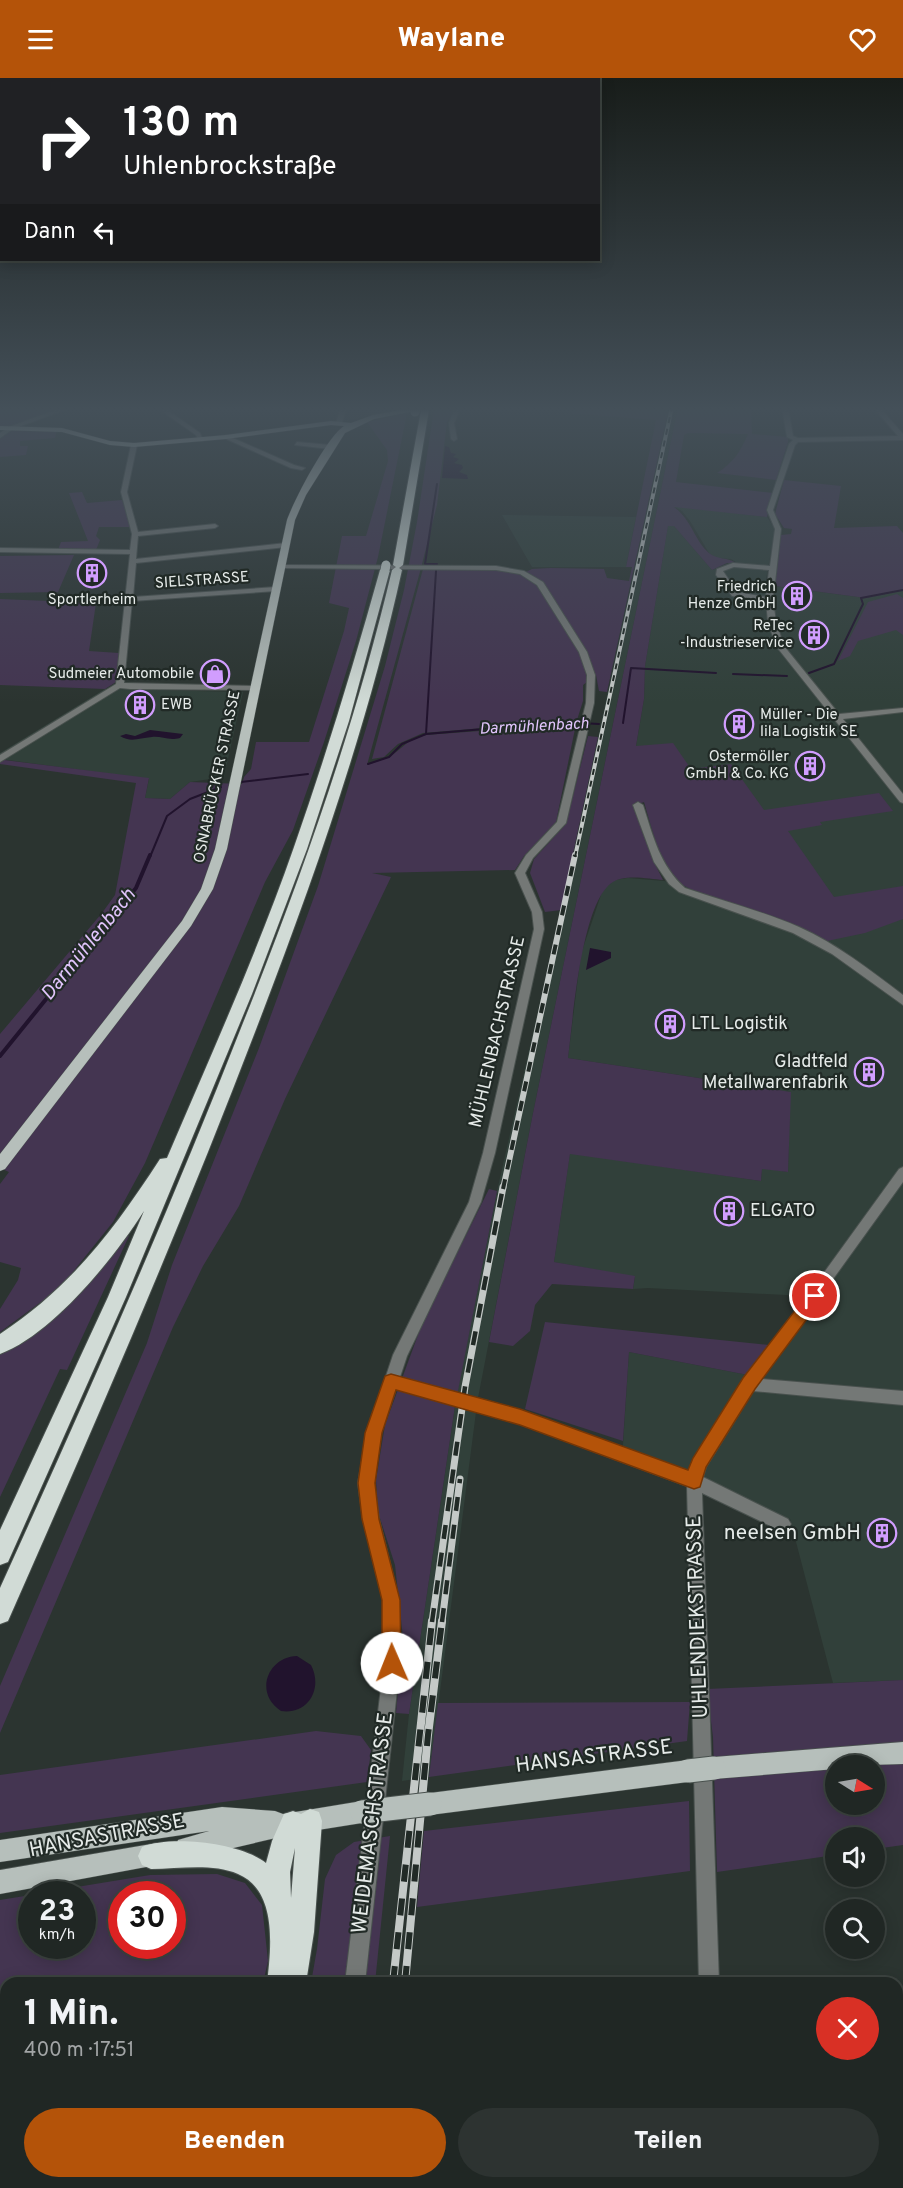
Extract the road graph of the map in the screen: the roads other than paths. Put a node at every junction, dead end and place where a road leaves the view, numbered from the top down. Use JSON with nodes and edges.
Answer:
{"nodes":[{"id":1,"x":128,"y":505,"type":"edge"},
{"id":2,"x":297,"y":505,"type":"edge"},
{"id":3,"x":399,"y":505,"type":"edge"},
{"id":4,"x":403,"y":505,"type":"edge"},
{"id":5,"x":772,"y":505,"type":"edge"},
{"id":6,"x":396,"y":519,"type":"dead end"},
{"id":7,"x":215,"y":526,"type":"dead end"},
{"id":8,"x":135,"y":534,"type":"junction"},
{"id":9,"x":286,"y":545,"type":"junction"},
{"id":10,"x":0,"y":550,"type":"edge"},
{"id":11,"x":134,"y":552,"type":"junction"},
{"id":12,"x":388,"y":553,"type":"dead end"},
{"id":13,"x":134,"y":561,"type":"junction"},
{"id":14,"x":281,"y":567,"type":"junction"},
{"id":15,"x":391,"y":567,"type":"junction"},
{"id":16,"x":772,"y":568,"type":"junction"},
{"id":17,"x":276,"y":589,"type":"junction"},
{"id":18,"x":129,"y":599,"type":"junction"},
{"id":19,"x":769,"y":600,"type":"junction"},
{"id":20,"x":119,"y":685,"type":"junction"},
{"id":21,"x":255,"y":688,"type":"junction"},
{"id":22,"x":903,"y":710,"type":"edge"},
{"id":23,"x":836,"y":717,"type":"junction"},
{"id":24,"x":0,"y":759,"type":"edge"},
{"id":25,"x":903,"y":800,"type":"edge"},
{"id":26,"x":638,"y":805,"type":"dead end"},
{"id":27,"x":903,"y":1001,"type":"edge"},
{"id":28,"x":192,"y":1123,"type":"junction"},
{"id":29,"x":0,"y":1165,"type":"edge"},
{"id":30,"x":903,"y":1172,"type":"edge"},
{"id":31,"x":0,"y":1345,"type":"edge"},
{"id":32,"x":391,"y":1381,"type":"junction"},
{"id":33,"x":749,"y":1384,"type":"junction"},
{"id":34,"x":903,"y":1398,"type":"edge"},
{"id":35,"x":694,"y":1481,"type":"junction"},
{"id":36,"x":783,"y":1524,"type":"dead end"},
{"id":37,"x":0,"y":1554,"type":"edge"},
{"id":38,"x":0,"y":1612,"type":"edge"},
{"id":39,"x":903,"y":1753,"type":"edge"},
{"id":40,"x":302,"y":1822,"type":"junction"},
{"id":41,"x":0,"y":1851,"type":"edge"},
{"id":42,"x":151,"y":1856,"type":"junction"},
{"id":43,"x":0,"y":1882,"type":"edge"},
{"id":44,"x":277,"y":1898,"type":"junction"},
{"id":45,"x":281,"y":1977,"type":"edge"},
{"id":46,"x":294,"y":1977,"type":"edge"},
{"id":47,"x":356,"y":1977,"type":"edge"},
{"id":48,"x":709,"y":1977,"type":"edge"}],
"edges":[{"from":1,"to":8,"type":"street"},
{"from":2,"to":9,"type":"main road","name":"OSNABRÜCKER STRASSE"},
{"from":3,"to":6,"type":"highway"},
{"from":4,"to":15,"type":"highway"},
{"from":5,"to":16,"type":"street"},
{"from":7,"to":8,"type":"street"},
{"from":8,"to":11,"type":"street"},
{"from":9,"to":13,"type":"street"},
{"from":9,"to":14,"type":"main road","name":"OSNABRÜCKER STRASSE"},
{"from":10,"to":11,"type":"street"},
{"from":11,"to":13,"type":"street"},
{"from":12,"to":15,"type":"highway"},
{"from":13,"to":18,"type":"street"},
{"from":14,"to":17,"type":"main road","name":"OSNABRÜCKER STRASSE"},
{"from":14,"to":32,"type":"street","name":"MÜHLENBACHSTRASSE"},
{"from":15,"to":28,"type":"highway"},
{"from":15,"to":38,"type":"highway"},
{"from":16,"to":19,"type":"street"},
{"from":16,"to":19,"type":"street"},
{"from":17,"to":18,"type":"street","name":"SIELSTRASSE"},
{"from":17,"to":21,"type":"main road","name":"OSNABRÜCKER STRASSE"},
{"from":18,"to":20,"type":"street"},
{"from":19,"to":23,"type":"street"},
{"from":20,"to":21,"type":"street"},
{"from":20,"to":24,"type":"street"},
{"from":21,"to":29,"type":"main road","name":"OSNABRÜCKER STRASSE"},
{"from":22,"to":23,"type":"street"},
{"from":23,"to":25,"type":"street"},
{"from":26,"to":27,"type":"street"},
{"from":28,"to":31,"type":"highway"},
{"from":28,"to":37,"type":"highway"},
{"from":30,"to":33,"type":"street","name":"UHLENDIEKSTRASSE"},
{"from":32,"to":35,"type":"street"},
{"from":32,"to":47,"type":"street","name":"WEIDEMASCHSTRASSE"},
{"from":33,"to":34,"type":"street"},
{"from":33,"to":35,"type":"street","name":"UHLENDIEKSTRASSE"},
{"from":35,"to":36,"type":"street"},
{"from":35,"to":48,"type":"street","name":"UHLENDIEKSTRASSE"},
{"from":39,"to":40,"type":"main road","name":"HANSASTRASSE","bridge":true},
{"from":40,"to":41,"type":"main road","name":"HANSASTRASSE"},
{"from":40,"to":42,"type":"main road","name":"HANSASTRASSE"},
{"from":40,"to":44,"type":"highway"},
{"from":40,"to":46,"type":"highway"},
{"from":42,"to":43,"type":"main road","name":"HANSASTRASSE"},
{"from":42,"to":44,"type":"highway"},
{"from":44,"to":45,"type":"highway"}]}
